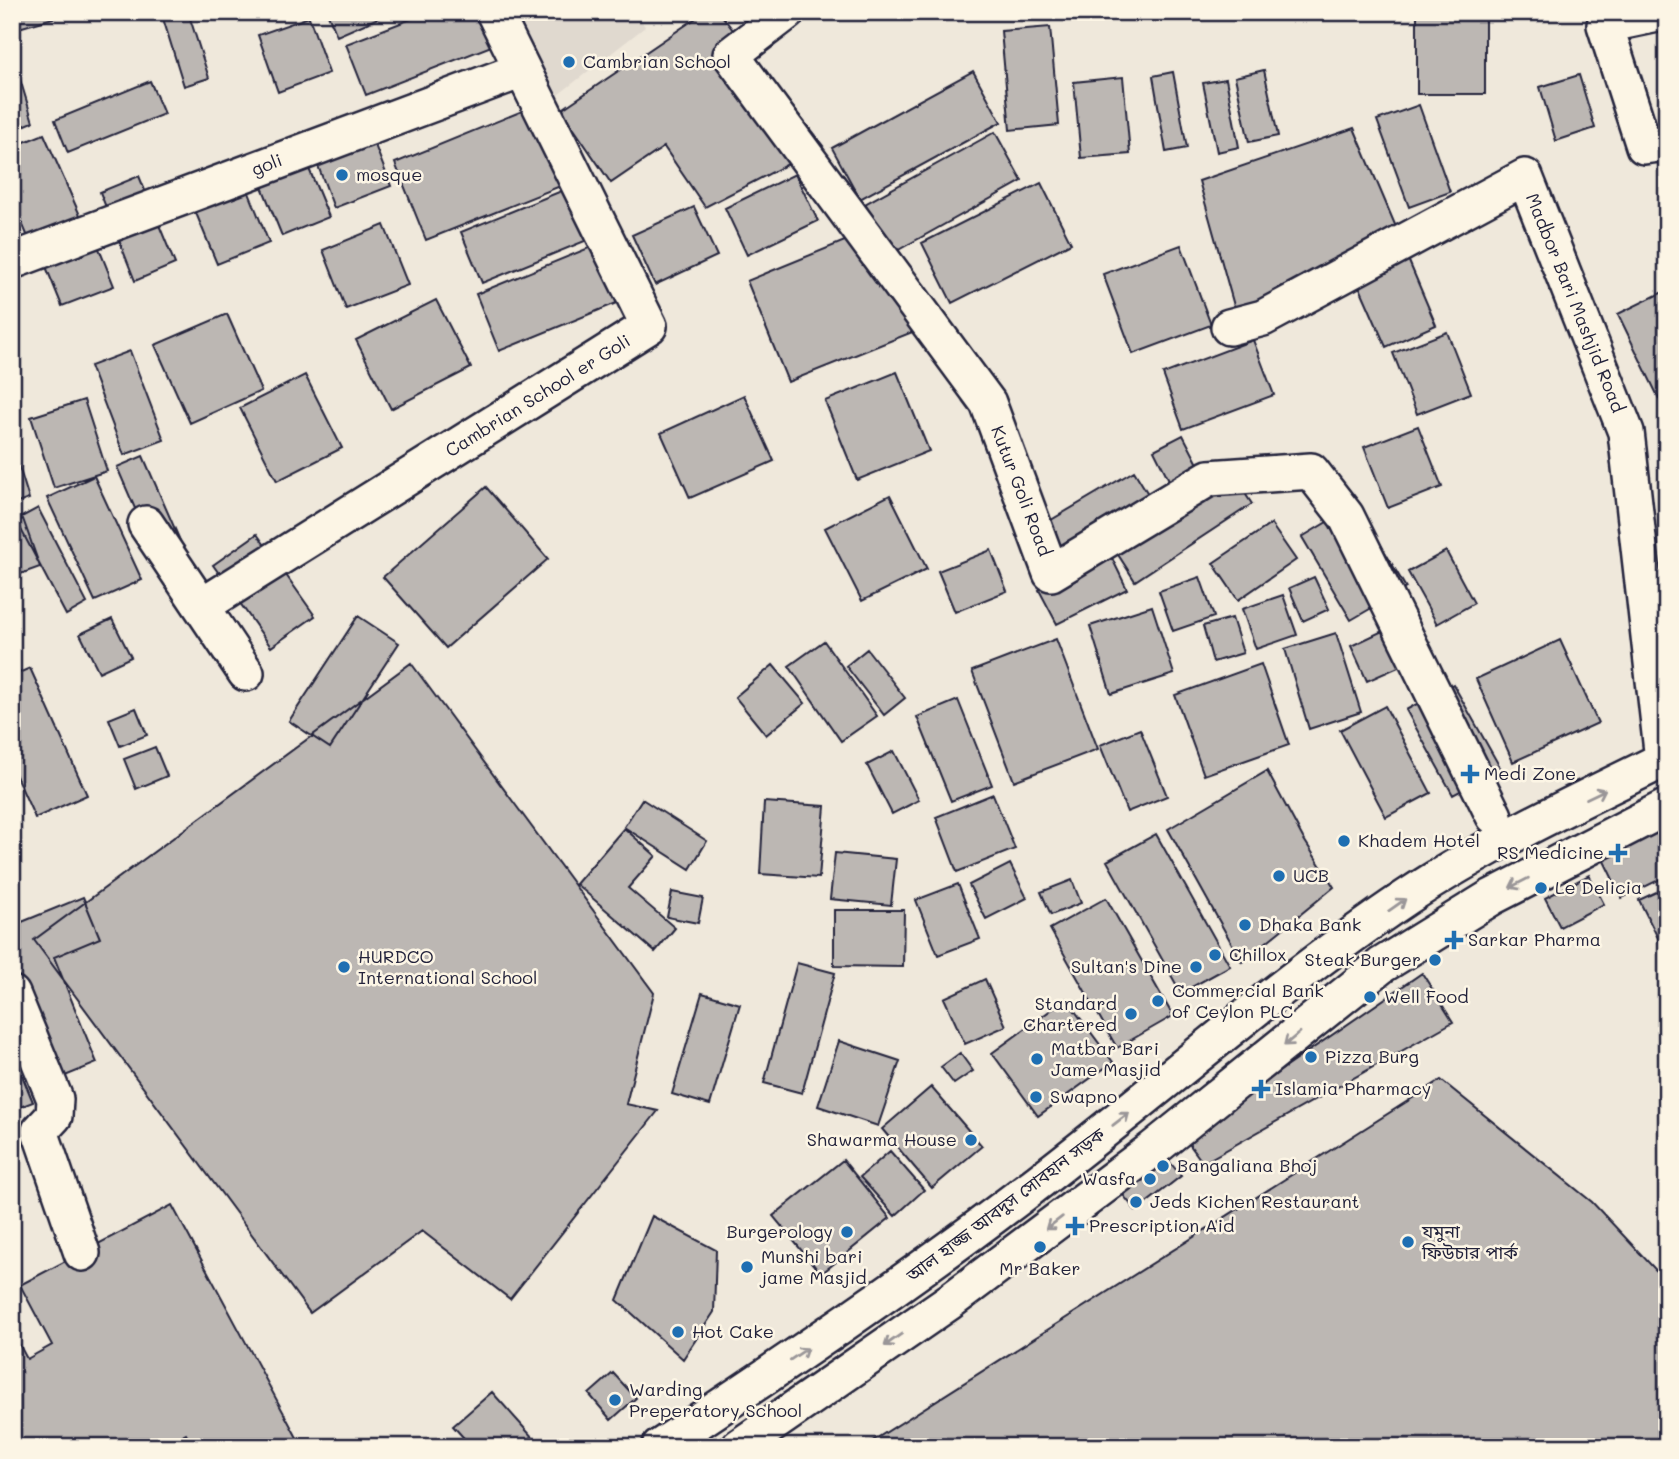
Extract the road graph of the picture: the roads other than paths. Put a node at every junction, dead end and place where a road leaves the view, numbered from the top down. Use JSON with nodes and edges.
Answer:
{"nodes":[{"id":1,"x":494,"y":12,"type":"edge"},
{"id":2,"x":787,"y":12,"type":"edge"},
{"id":3,"x":1667,"y":12,"type":"edge"},
{"id":4,"x":522,"y":70,"type":"junction"},
{"id":5,"x":1655,"y":144,"type":"edge"},
{"id":6,"x":12,"y":261,"type":"edge"},
{"id":7,"x":1229,"y":327,"type":"dead end"},
{"id":8,"x":146,"y":524,"type":"dead end"},
{"id":9,"x":1665,"y":759,"type":"edge"},
{"id":10,"x":1667,"y":807,"type":"edge"},
{"id":11,"x":1494,"y":816,"type":"dead end"},
{"id":12,"x":12,"y":994,"type":"edge"},
{"id":13,"x":26,"y":1137,"type":"edge"},
{"id":14,"x":82,"y":1253,"type":"dead end"},
{"id":15,"x":660,"y":1447,"type":"edge"},
{"id":16,"x":739,"y":1447,"type":"edge"}],
"edges":[{"from":1,"to":4,"type":"street","name":"Cambrian School er Goli"},
{"from":2,"to":11,"type":"street","name":"Kutur Goli Road"},
{"from":3,"to":5,"type":"street"},
{"from":4,"to":6,"type":"street","name":"goli"},
{"from":4,"to":8,"type":"street","name":"Cambrian School er Goli"},
{"from":7,"to":9,"type":"street","name":"Madbor Bari Mashjid Road"},
{"from":15,"to":9,"type":"street","name":"আল হাজ্জ আবদুস সোবহান সড়ক","one_way":true},
{"from":10,"to":16,"type":"street","one_way":true},
{"from":12,"to":13,"type":"street"},
{"from":13,"to":14,"type":"street"}]}
